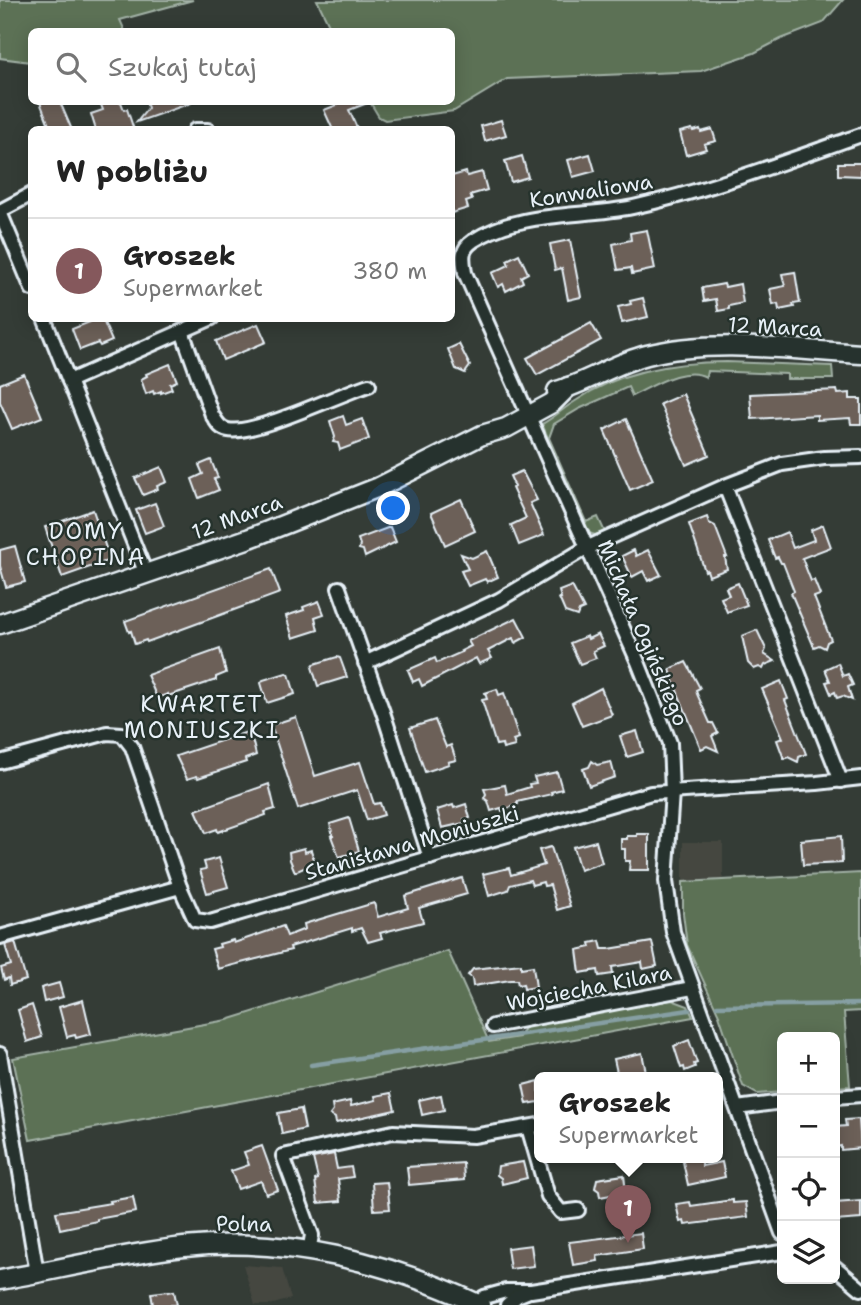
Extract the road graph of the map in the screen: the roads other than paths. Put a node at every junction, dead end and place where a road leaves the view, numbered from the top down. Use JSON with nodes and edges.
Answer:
{"nodes":[{"id":1,"x":861,"y":135,"type":"edge"},
{"id":2,"x":28,"y":196,"type":"edge"},
{"id":3,"x":0,"y":212,"type":"edge"},
{"id":4,"x":28,"y":279,"type":"edge"},
{"id":5,"x":46,"y":322,"type":"edge"},
{"id":6,"x":203,"y":322,"type":"edge"},
{"id":7,"x":182,"y":331,"type":"junction"},
{"id":8,"x":861,"y":354,"type":"edge"},
{"id":9,"x":69,"y":381,"type":"junction"},
{"id":10,"x":369,"y":385,"type":"dead end"},
{"id":11,"x":525,"y":412,"type":"junction"},
{"id":12,"x":861,"y":457,"type":"edge"},
{"id":13,"x":725,"y":486,"type":"junction"},
{"id":14,"x":586,"y":548,"type":"junction"},
{"id":15,"x":146,"y":574,"type":"junction"},
{"id":16,"x":339,"y":588,"type":"dead end"},
{"id":17,"x":0,"y":624,"type":"edge"},
{"id":18,"x":365,"y":663,"type":"junction"},
{"id":19,"x":0,"y":762,"type":"edge"},
{"id":20,"x":861,"y":778,"type":"edge"},
{"id":21,"x":841,"y":781,"type":"junction"},
{"id":22,"x":672,"y":792,"type":"junction"},
{"id":23,"x":430,"y":858,"type":"junction"},
{"id":24,"x":180,"y":887,"type":"junction"},
{"id":25,"x":0,"y":937,"type":"edge"},
{"id":26,"x":692,"y":988,"type":"junction"},
{"id":27,"x":493,"y":1026,"type":"dead end"},
{"id":28,"x":0,"y":1054,"type":"edge"},
{"id":29,"x":718,"y":1072,"type":"edge"},
{"id":30,"x":724,"y":1093,"type":"edge"},
{"id":31,"x":861,"y":1095,"type":"edge"},
{"id":32,"x":840,"y":1097,"type":"edge"},
{"id":33,"x":777,"y":1103,"type":"edge"},
{"id":34,"x":737,"y":1108,"type":"junction"},
{"id":35,"x":533,"y":1126,"type":"edge"},
{"id":36,"x":541,"y":1163,"type":"edge"},
{"id":37,"x":578,"y":1210,"type":"dead end"},
{"id":38,"x":778,"y":1221,"type":"edge"},
{"id":39,"x":309,"y":1252,"type":"junction"},
{"id":40,"x":777,"y":1253,"type":"edge"},
{"id":41,"x":840,"y":1271,"type":"edge"},
{"id":42,"x":37,"y":1273,"type":"junction"},
{"id":43,"x":0,"y":1280,"type":"edge"},
{"id":44,"x":861,"y":1289,"type":"edge"},
{"id":45,"x":531,"y":1290,"type":"junction"},
{"id":46,"x":480,"y":1305,"type":"edge"},
{"id":47,"x":507,"y":1305,"type":"edge"}],
"edges":[{"from":1,"to":11,"type":"street","name":"Konwaliowa"},
{"from":2,"to":3,"type":"street"},
{"from":3,"to":4,"type":"street"},
{"from":5,"to":9,"type":"street"},
{"from":6,"to":7,"type":"street"},
{"from":7,"to":9,"type":"street"},
{"from":7,"to":10,"type":"street"},
{"from":8,"to":11,"type":"street","name":"12 Marca"},
{"from":9,"to":15,"type":"street"},
{"from":11,"to":14,"type":"street","name":"Michała Ogińskiego"},
{"from":11,"to":15,"type":"street","name":"12 Marca"},
{"from":12,"to":13,"type":"street"},
{"from":13,"to":14,"type":"street"},
{"from":13,"to":21,"type":"street"},
{"from":14,"to":18,"type":"street"},
{"from":14,"to":22,"type":"street","name":"Michała Ogińskiego"},
{"from":15,"to":17,"type":"street","name":"12 Marca"},
{"from":16,"to":18,"type":"street"},
{"from":18,"to":23,"type":"street"},
{"from":19,"to":24,"type":"street"},
{"from":20,"to":21,"type":"street","name":"Stanisława Moniuszki"},
{"from":21,"to":22,"type":"street","name":"Stanisława Moniuszki"},
{"from":22,"to":23,"type":"street","name":"Stanisława Moniuszki"},
{"from":22,"to":26,"type":"street","name":"Michała Ogińskiego"},
{"from":23,"to":24,"type":"street","name":"Stanisława Moniuszki"},
{"from":24,"to":25,"type":"street"},
{"from":26,"to":27,"type":"street","name":"Wojciecha Kilara"},
{"from":26,"to":29,"type":"street","name":"Michała Ogińskiego"},
{"from":28,"to":42,"type":"street"},
{"from":30,"to":34,"type":"street","name":"Michała Ogińskiego"},
{"from":31,"to":32,"type":"street"},
{"from":33,"to":34,"type":"street"},
{"from":34,"to":38,"type":"street","name":"Michała Ogińskiego"},
{"from":35,"to":39,"type":"street"},
{"from":36,"to":37,"type":"street"},
{"from":39,"to":42,"type":"street","name":"Polna"},
{"from":39,"to":46,"type":"street","name":"Polna"},
{"from":40,"to":45,"type":"street","name":"Polna"},
{"from":41,"to":44,"type":"street"},
{"from":42,"to":43,"type":"street","name":"Polna"},
{"from":45,"to":46,"type":"street","name":"Polna"},
{"from":45,"to":47,"type":"street","name":"Polna"}]}
